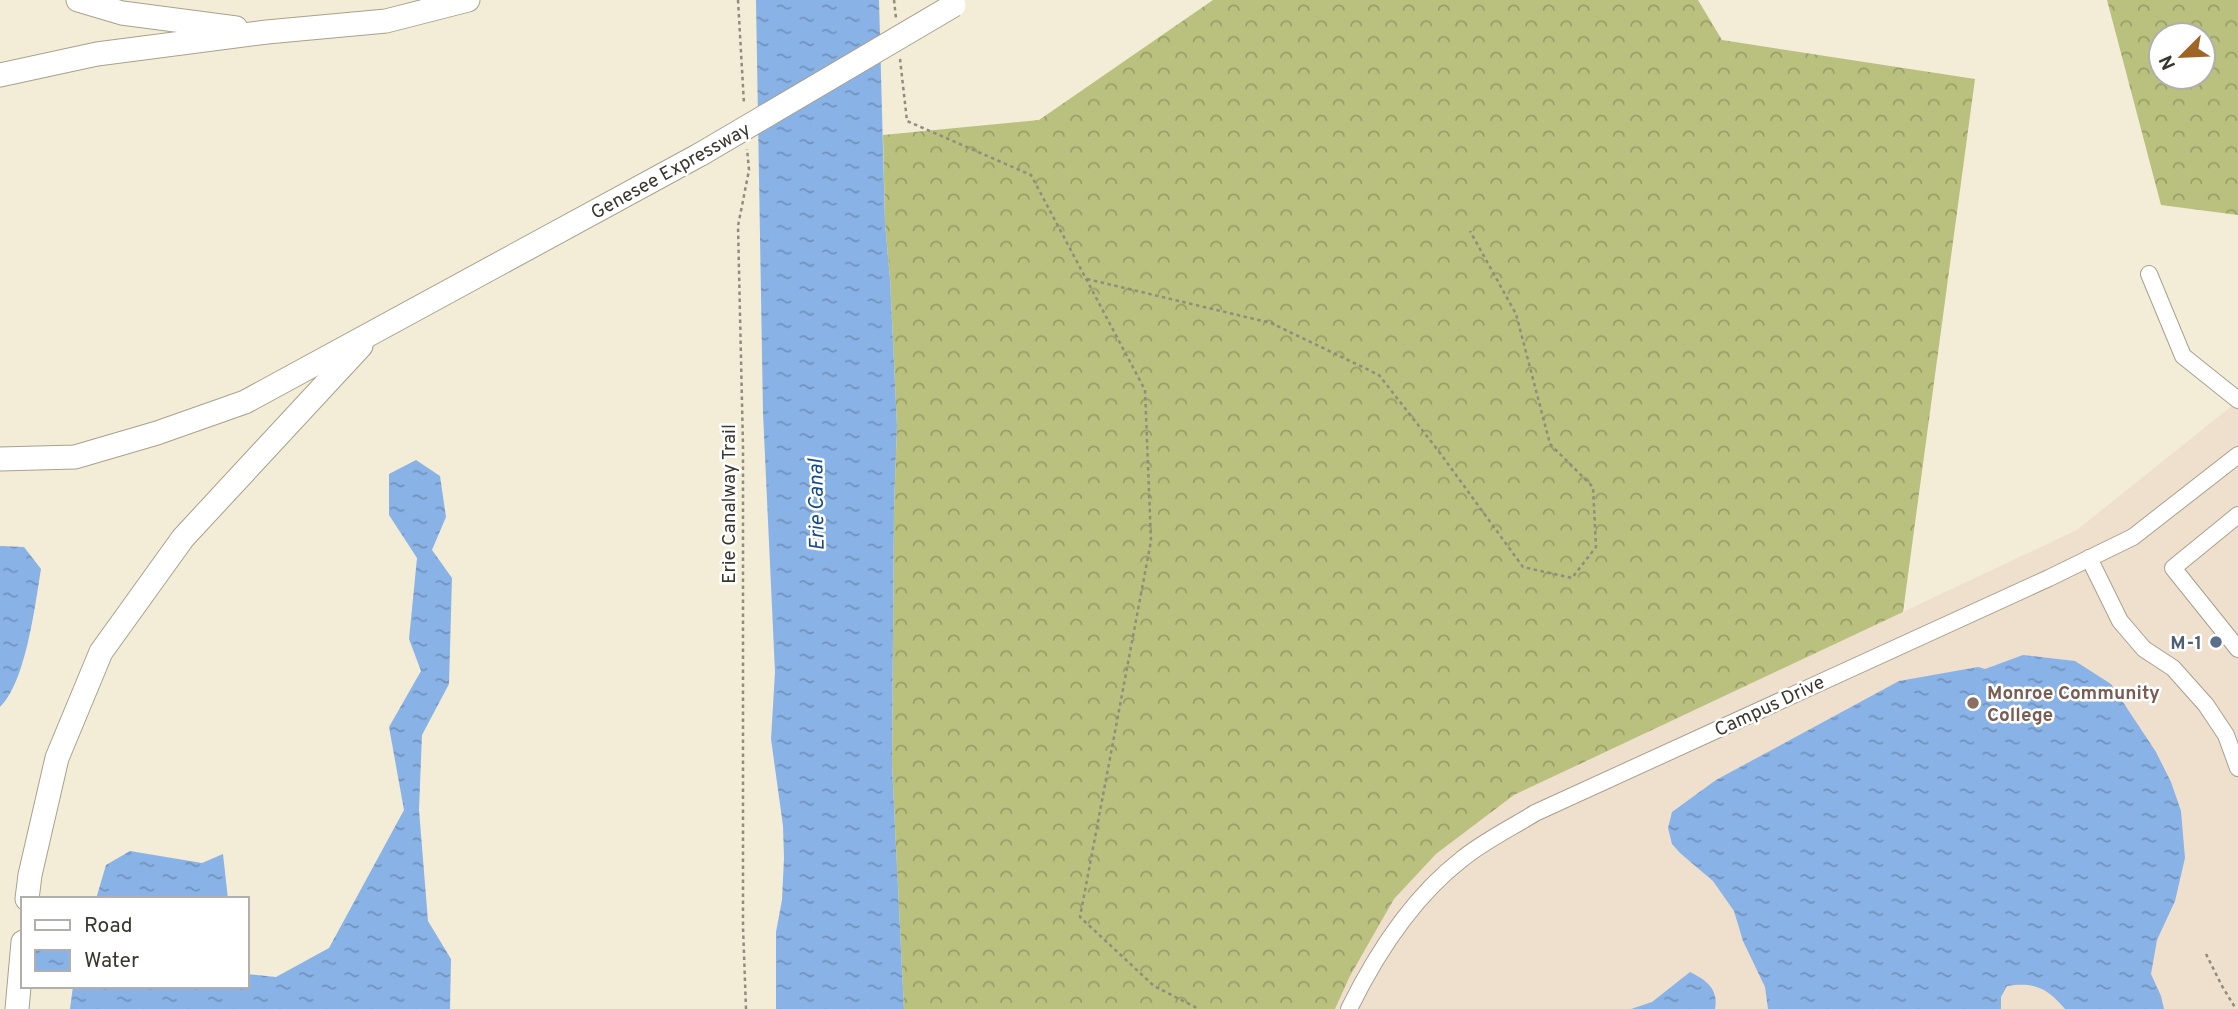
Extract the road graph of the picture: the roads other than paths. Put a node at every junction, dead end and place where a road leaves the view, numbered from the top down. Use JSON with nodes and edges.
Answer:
{"nodes":[{"id":1,"x":78,"y":0,"type":"edge"},
{"id":2,"x":468,"y":0,"type":"edge"},
{"id":3,"x":959,"y":3,"type":"edge"},
{"id":4,"x":267,"y":32,"type":"junction"},
{"id":5,"x":0,"y":75,"type":"edge"},
{"id":6,"x":2149,"y":274,"type":"dead end"},
{"id":7,"x":373,"y":334,"type":"junction"},
{"id":8,"x":2238,"y":400,"type":"edge"},
{"id":9,"x":2238,"y":456,"type":"edge"},
{"id":10,"x":0,"y":459,"type":"edge"},
{"id":11,"x":2238,"y":515,"type":"edge"},
{"id":12,"x":2089,"y":558,"type":"junction"},
{"id":13,"x":2238,"y":649,"type":"edge"},
{"id":14,"x":2232,"y":732,"type":"edge"},
{"id":15,"x":2238,"y":768,"type":"edge"},
{"id":16,"x":27,"y":897,"type":"edge"},
{"id":17,"x":21,"y":964,"type":"edge"},
{"id":18,"x":17,"y":1009,"type":"edge"},
{"id":19,"x":1349,"y":1009,"type":"edge"}],
"edges":[{"from":1,"to":4,"type":"highway"},
{"from":2,"to":4,"type":"highway"},
{"from":3,"to":7,"type":"highway","name":"Genesee Expressway","bridge":true},
{"from":4,"to":5,"type":"highway"},
{"from":6,"to":8,"type":"street"},
{"from":7,"to":10,"type":"highway","name":"Genesee Expressway"},
{"from":7,"to":16,"type":"highway"},
{"from":9,"to":12,"type":"street","name":"Campus Drive"},
{"from":11,"to":13,"type":"street"},
{"from":12,"to":14,"type":"street"},
{"from":12,"to":19,"type":"street","name":"Campus Drive"},
{"from":14,"to":15,"type":"street"},
{"from":17,"to":18,"type":"highway"}]}
